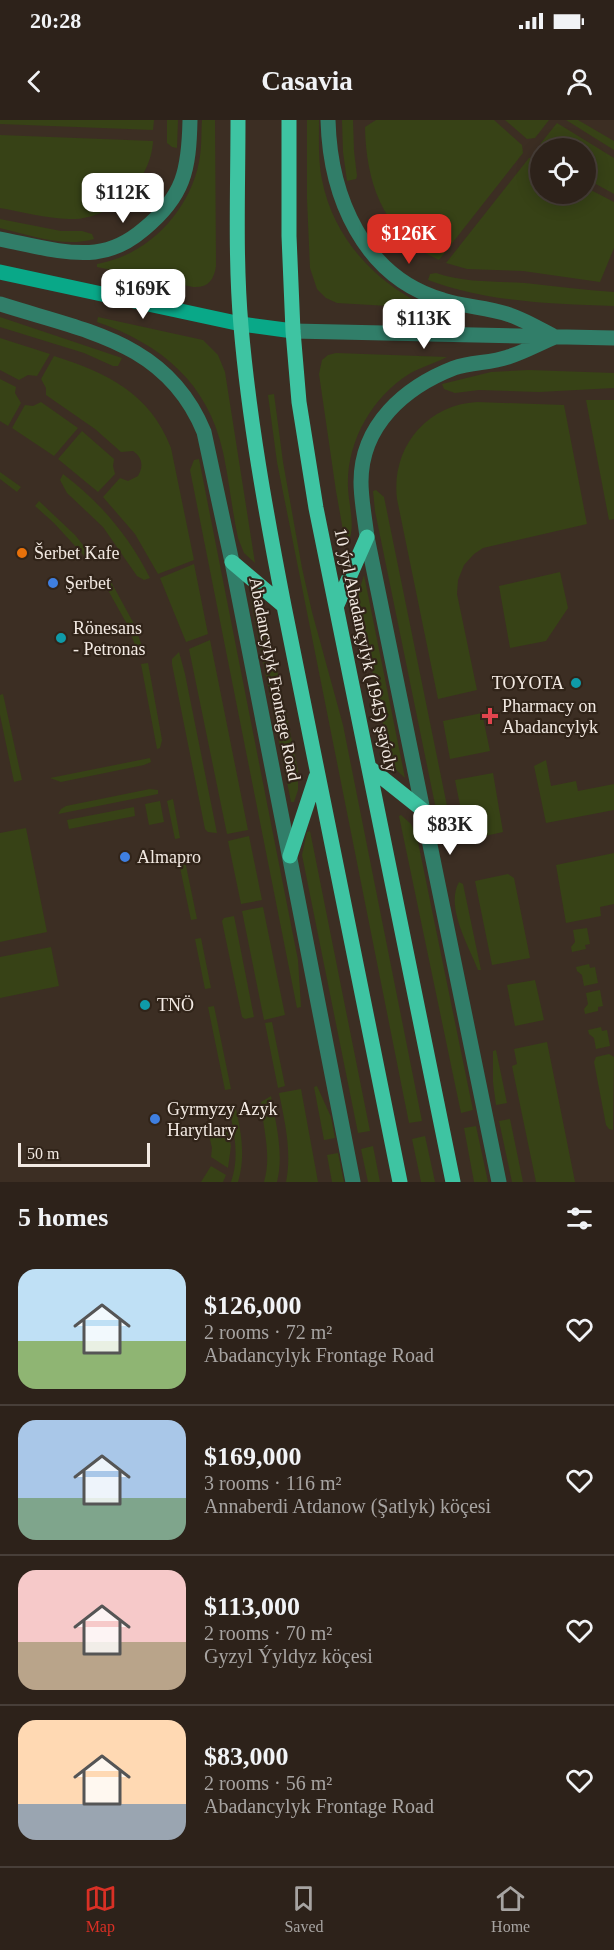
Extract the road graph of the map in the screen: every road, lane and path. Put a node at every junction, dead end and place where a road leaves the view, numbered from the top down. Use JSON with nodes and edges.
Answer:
{"nodes":[{"id":1,"x":190,"y":120,"type":"edge"},
{"id":2,"x":238,"y":120,"type":"edge"},
{"id":3,"x":289,"y":120,"type":"edge"},
{"id":4,"x":328,"y":120,"type":"edge"},
{"id":5,"x":0,"y":239,"type":"edge"},
{"id":6,"x":0,"y":272,"type":"edge"},
{"id":7,"x":0,"y":304,"type":"edge"},
{"id":8,"x":241,"y":324,"type":"junction"},
{"id":9,"x":293,"y":331,"type":"junction"},
{"id":10,"x":555,"y":337,"type":"junction"},
{"id":11,"x":614,"y":339,"type":"edge"},
{"id":12,"x":367,"y":537,"type":"junction"},
{"id":13,"x":232,"y":562,"type":"junction"},
{"id":14,"x":337,"y":605,"type":"junction"},
{"id":15,"x":284,"y":606,"type":"junction"},
{"id":16,"x":370,"y":768,"type":"junction"},
{"id":17,"x":317,"y":774,"type":"junction"},
{"id":18,"x":424,"y":811,"type":"junction"},
{"id":19,"x":290,"y":856,"type":"junction"},
{"id":20,"x":353,"y":1182,"type":"edge"},
{"id":21,"x":400,"y":1182,"type":"edge"},
{"id":22,"x":453,"y":1182,"type":"edge"},
{"id":23,"x":499,"y":1182,"type":"edge"}],
"edges":[{"from":1,"to":5,"type":"street"},
{"from":2,"to":8,"type":"main road"},
{"from":3,"to":9,"type":"main road","name":"10 ýyl Abadançylyk (1945) şaýoly"},
{"from":4,"to":10,"type":"street"},
{"from":6,"to":8,"type":"street"},
{"from":7,"to":13,"type":"street","name":"Abadancylyk Frontage Road"},
{"from":8,"to":9,"type":"street"},
{"from":8,"to":15,"type":"main road"},
{"from":9,"to":10,"type":"street"},
{"from":9,"to":14,"type":"main road","name":"10 ýyl Abadançylyk (1945) şaýoly"},
{"from":10,"to":11,"type":"street"},
{"from":10,"to":12,"type":"street"},
{"from":12,"to":14,"type":"main road"},
{"from":12,"to":18,"type":"street"},
{"from":13,"to":15,"type":"main road"},
{"from":13,"to":19,"type":"street","name":"Abadancylyk Frontage Road"},
{"from":14,"to":16,"type":"main road","name":"10 ýyl Abadançylyk (1945) şaýoly"},
{"from":15,"to":17,"type":"main road"},
{"from":16,"to":18,"type":"main road"},
{"from":16,"to":22,"type":"main road","name":"10 ýyl Abadançylyk (1945) şaýoly"},
{"from":17,"to":19,"type":"main road"},
{"from":17,"to":21,"type":"main road"},
{"from":18,"to":23,"type":"street"},
{"from":19,"to":20,"type":"street","name":"Abadancylyk Frontage Road"}]}
